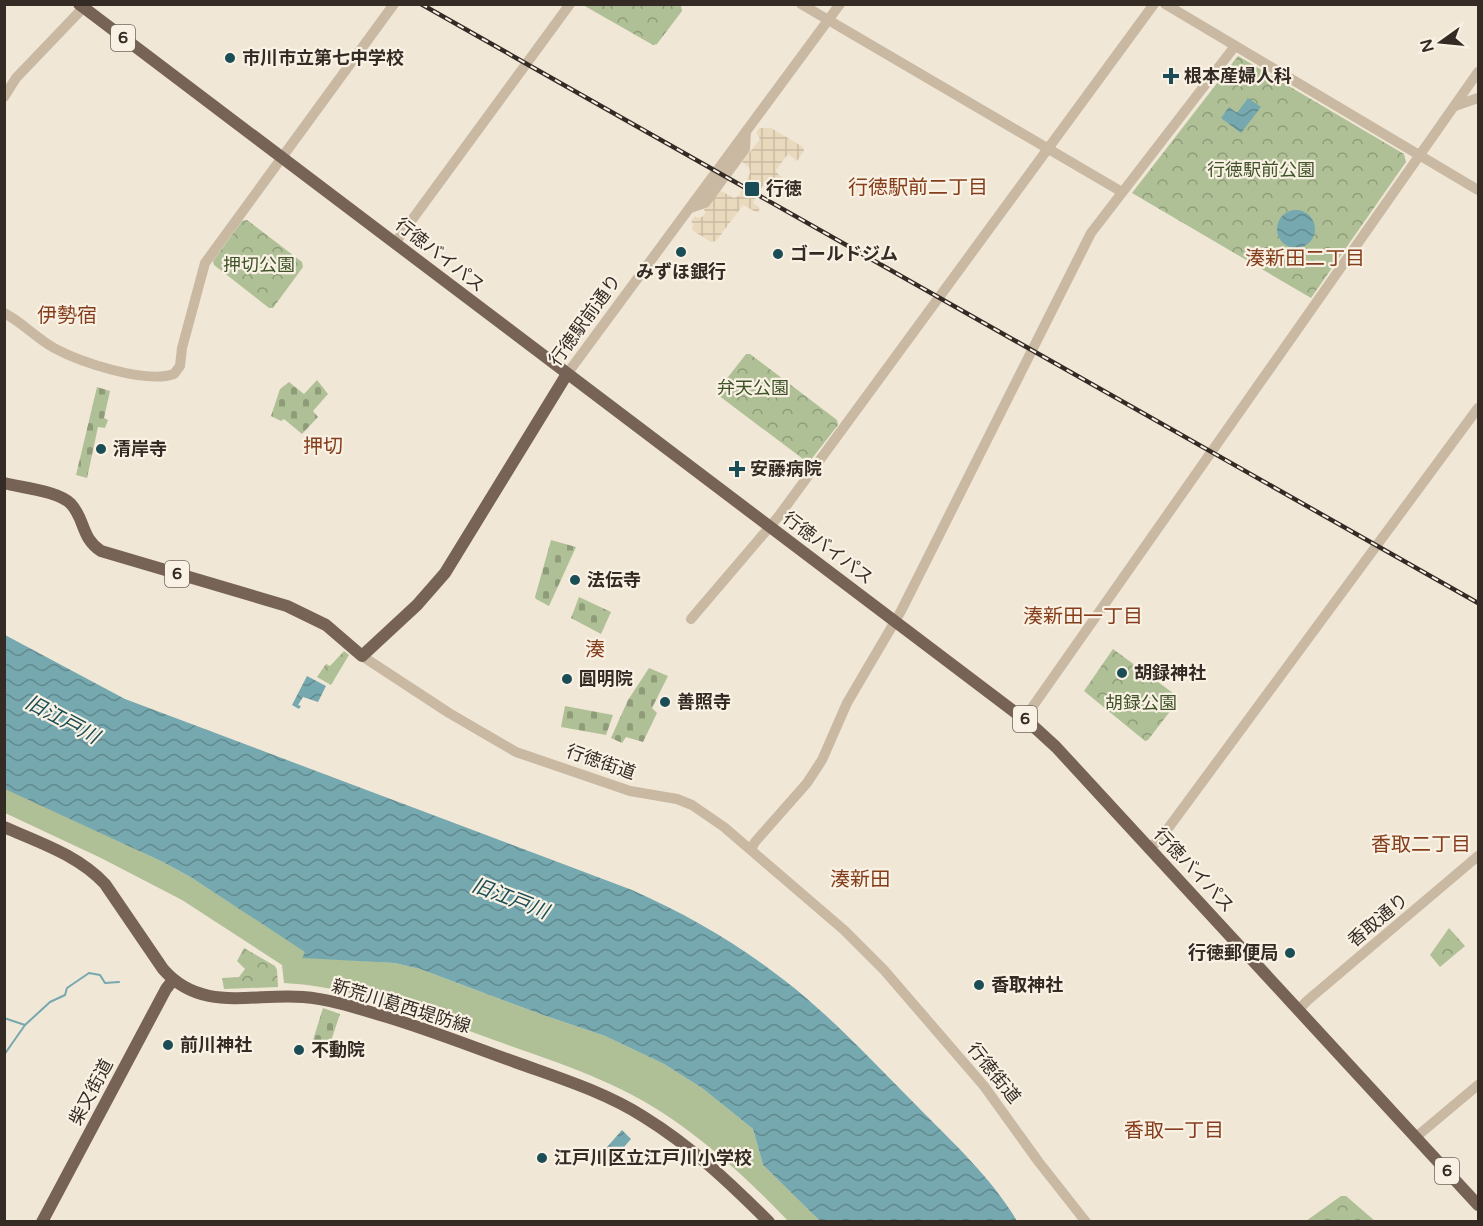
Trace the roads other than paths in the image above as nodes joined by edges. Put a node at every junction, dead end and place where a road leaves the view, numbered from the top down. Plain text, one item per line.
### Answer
1 (394, 4) edge
2 (570, 4) edge
3 (801, 4) edge
4 (840, 4) edge
5 (1154, 4) edge
6 (1165, 4) edge
7 (81, 6) edge
8 (828, 21) junction
9 (1235, 46) junction
10 (1479, 72) edge
11 (4, 96) edge
12 (1479, 98) edge
13 (1455, 106) junction
14 (1048, 149) junction
15 (1419, 154) junction
16 (282, 159) junction
17 (1479, 190) edge
18 (1122, 192) junction
19 (395, 243) junction
20 (4, 314) edge
21 (567, 374) junction
22 (1479, 408) edge
23 (4, 483) edge
24 (769, 527) junction
25 (691, 619) dead end
26 (894, 621) junction
27 (362, 656) junction
28 (1024, 719) junction
29 (4, 827) edge
30 (1148, 847) junction
31 (751, 849) junction
32 (1479, 856) edge
33 (174, 980) junction
34 (1299, 1009) junction
35 (1479, 1085) edge
36 (1416, 1137) junction
37 (1479, 1205) edge
38 (42, 1221) edge
39 (769, 1221) edge
40 (1086, 1221) edge

1 - 16 street
2 - 19 street
3 - 8 street
4 - 8 street
5 - 14 street
6 - 9 street
7 - 11 street
7 - 16 main road, 行徳バイパス / 6
8 - 14 street
8 - 21 street, 行徳駅前通り
9 - 15 street
9 - 18 street
10 - 13 street
12 - 13 street
13 - 15 street
14 - 18 street
14 - 24 street
15 - 17 street
15 - 28 street
16 - 19 main road, 行徳バイパス / 6
16 - 20 street
18 - 26 street
19 - 21 main road, 行徳バイパス / 6
21 - 24 main road, 行徳バイパス / 6
21 - 27 main road, 行徳駅前通り
22 - 30 street
23 - 27 main road, 行徳街道 / 6
24 - 25 street
24 - 26 main road, 行徳バイパス / 6
26 - 28 main road, 行徳バイパス / 6
26 - 31 street
27 - 31 street, 行徳街道
28 - 30 main road, 行徳バイパス / 6
29 - 33 main road, 新荒川葛西堤防線
30 - 34 main road, 行徳バイパス / 6
31 - 40 street, 行徳街道
32 - 34 street, 香取通り
33 - 38 main road, 柴又街道
33 - 39 main road, 新荒川葛西堤防線
34 - 36 main road, 行徳バイパス / 6
35 - 36 street
36 - 37 main road, 行徳バイパス / 6

